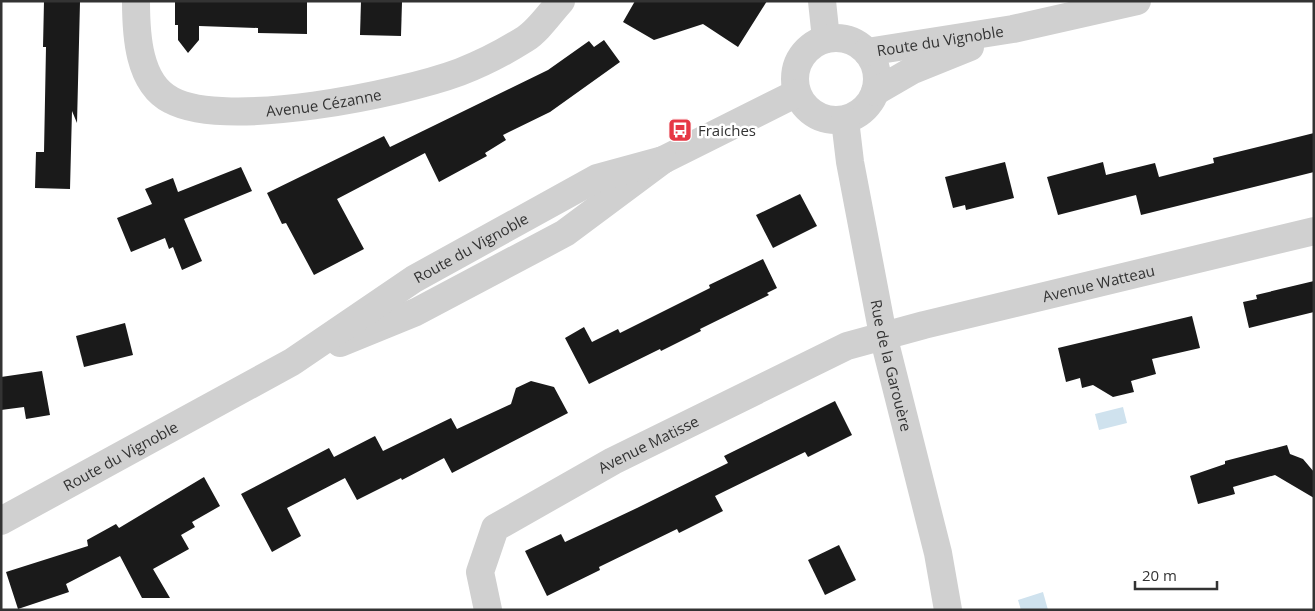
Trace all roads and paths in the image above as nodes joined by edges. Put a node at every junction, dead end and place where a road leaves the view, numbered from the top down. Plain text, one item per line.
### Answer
1 (136, 1) edge
2 (561, 1) edge
3 (822, 1) edge
4 (1137, 1) edge
5 (1013, 29) junction
6 (826, 39) junction
7 (867, 52) junction
8 (876, 92) junction
9 (797, 94) junction
10 (845, 120) junction
11 (1314, 231) edge
12 (883, 335) junction
13 (1, 521) edge
14 (488, 610) edge
15 (948, 610) edge

1 - 2 street, Avenue Cézanne
3 - 6 street
4 - 5 street, Route du Vignoble
5 - 7 street, Route du Vignoble
5 - 8 street, Route du Vignoble
6 - 7 street
6 - 9 street
7 - 8 street
8 - 10 street
9 - 10 street
9 - 13 street, Route du Vignoble
10 - 12 street, Rue de la Garouère
11 - 12 street, Avenue Watteau
12 - 14 street, Avenue Matisse
12 - 15 street, Rue de la Garouère

